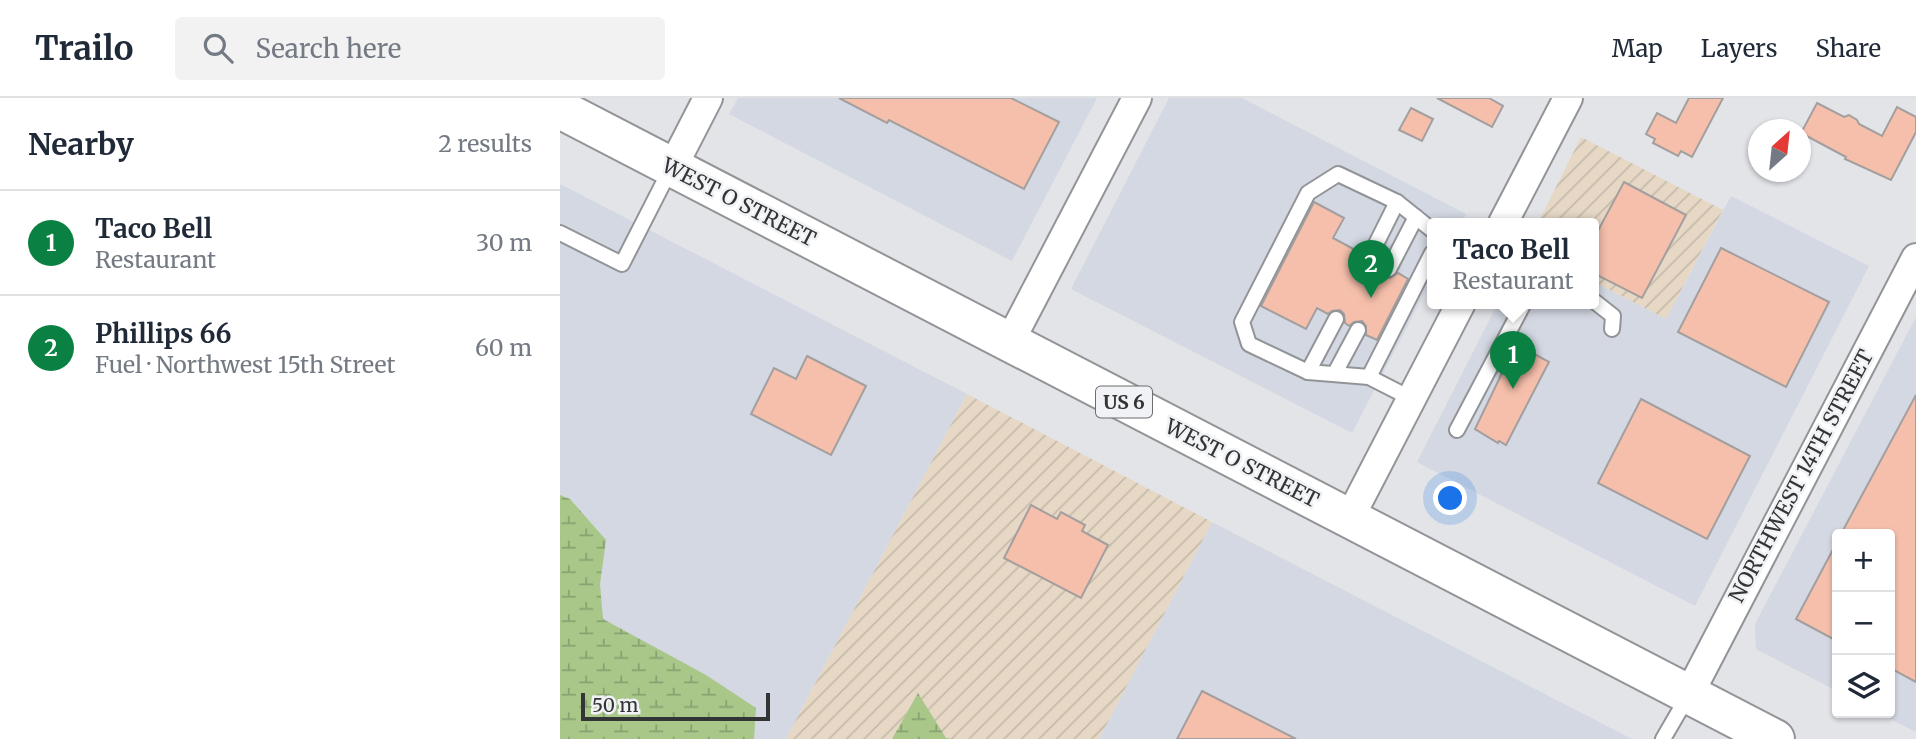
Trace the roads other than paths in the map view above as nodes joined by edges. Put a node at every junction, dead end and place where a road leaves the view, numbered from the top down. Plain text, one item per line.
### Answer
1 (708, 98) edge
2 (1137, 98) edge
3 (1568, 98) edge
4 (560, 109) edge
5 (672, 168) junction
6 (1397, 202) junction
7 (1416, 217) junction
8 (1506, 218) edge
9 (1427, 225) edge
10 (560, 233) edge
11 (1369, 258) dead end
12 (1916, 258) edge
13 (1427, 265) edge
14 (1389, 268) dead end
15 (1599, 305) edge
16 (1458, 309) edge
17 (1521, 309) edge
18 (1336, 319) dead end
19 (1612, 329) dead end
20 (1358, 330) dead end
21 (1009, 342) junction
22 (1308, 372) junction
23 (1335, 373) junction
24 (1369, 377) junction
25 (1412, 399) junction
26 (1457, 430) dead end
27 (1349, 519) junction
28 (1688, 696) junction
29 (1662, 739) edge
30 (1775, 739) edge

1 - 5 street
2 - 21 street
3 - 8 street
4 - 5 main road, WEST O STREET / US 6
5 - 10 lane
5 - 21 main road, WEST O STREET / US 6
6 - 7 lane
6 - 11 lane
6 - 22 lane
7 - 9 lane
7 - 14 lane
12 - 28 street, NORTHWEST 14TH STREET
13 - 24 lane
15 - 19 lane
16 - 25 street
17 - 26 lane
18 - 22 lane
20 - 23 lane
21 - 27 main road, WEST O STREET / US 6
22 - 23 lane
23 - 24 lane
24 - 25 lane
25 - 27 street
27 - 28 main road, WEST O STREET / US 6
28 - 29 lane
28 - 30 main road, WEST O STREET / US 6

